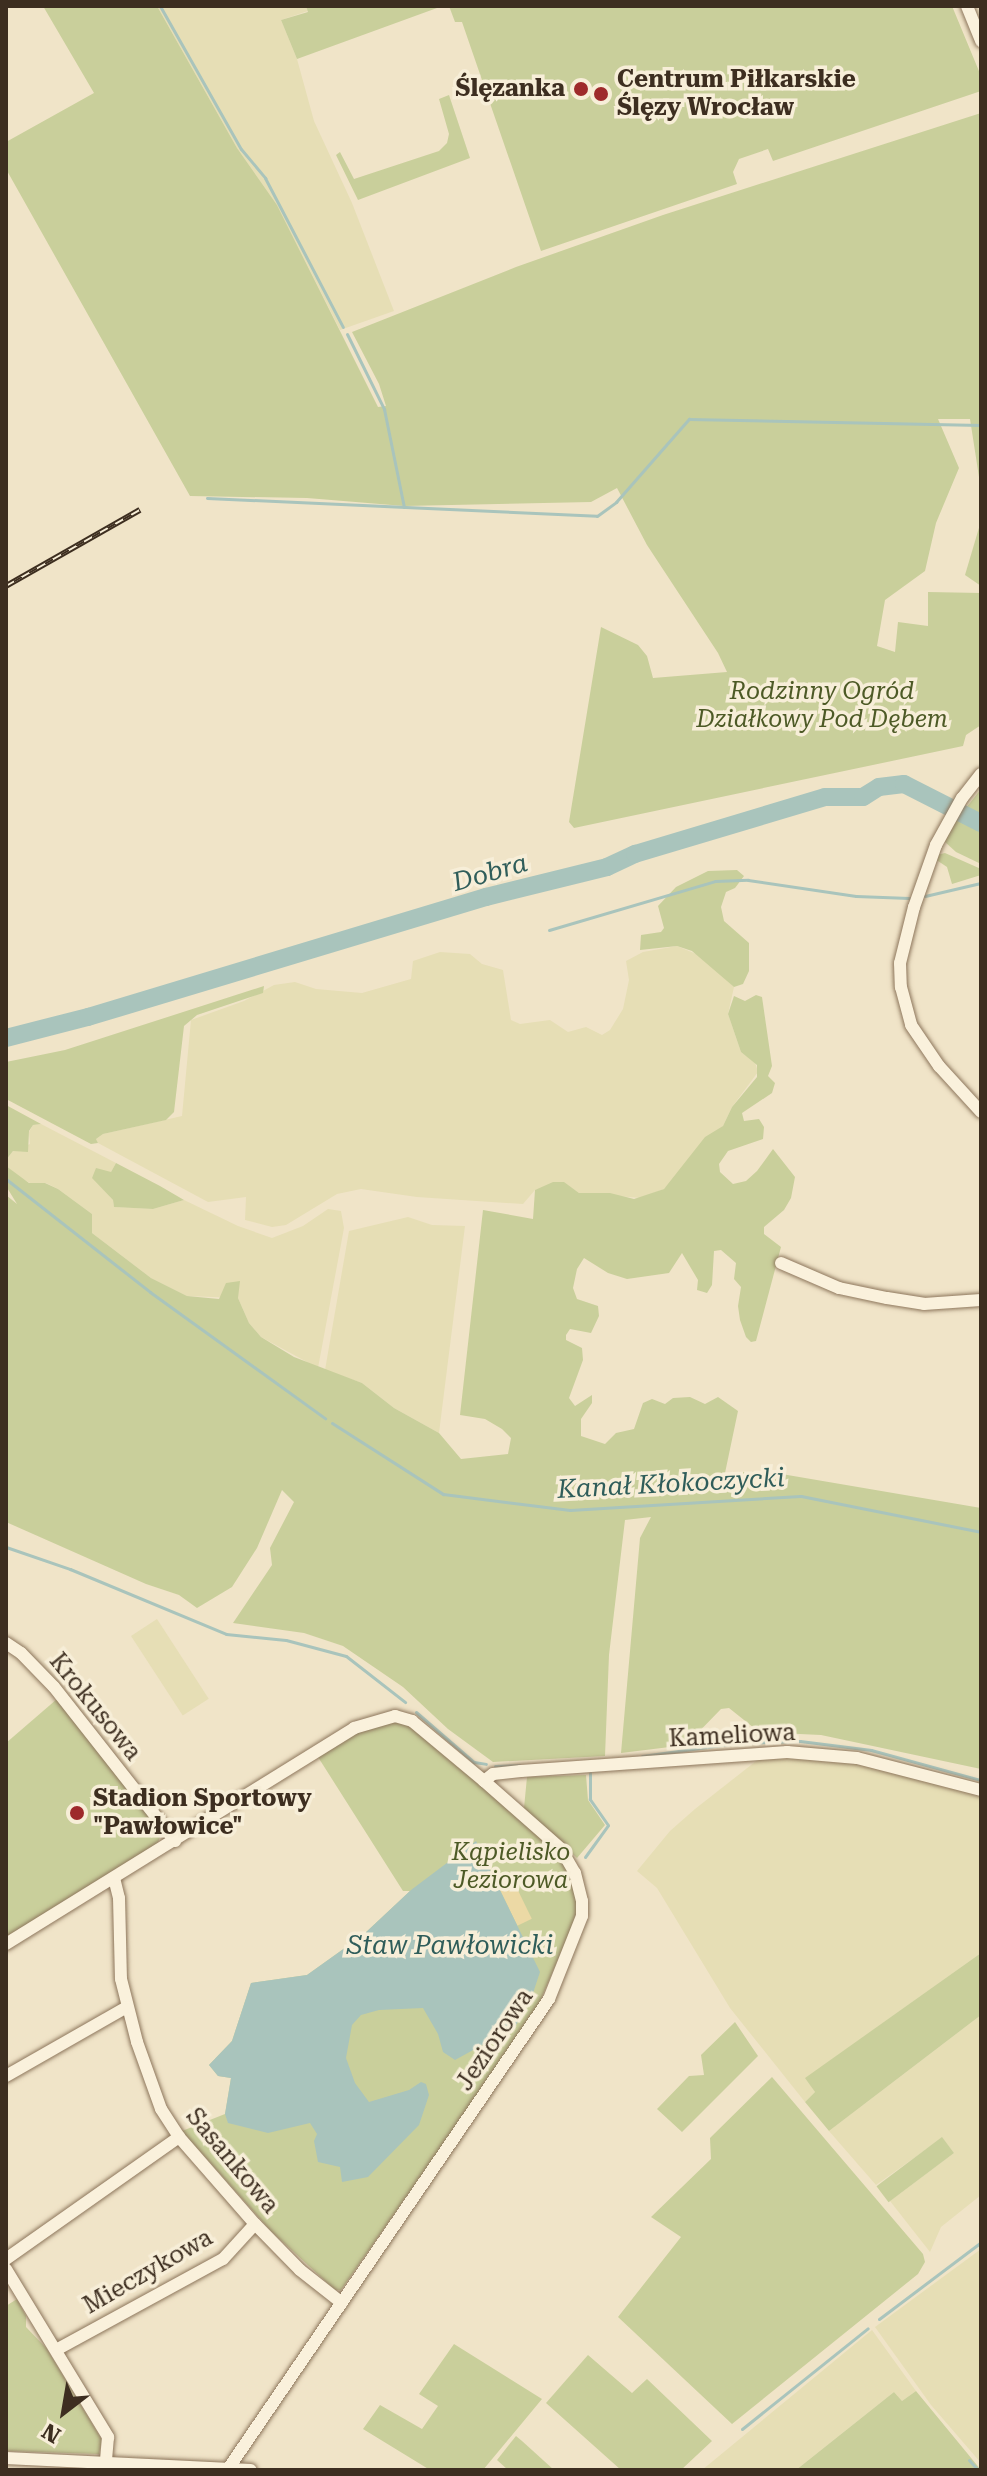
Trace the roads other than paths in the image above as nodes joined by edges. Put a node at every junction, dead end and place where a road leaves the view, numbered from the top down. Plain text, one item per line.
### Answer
1 (967, 6) edge
2 (981, 41) edge
3 (981, 774) edge
4 (981, 1112) edge
5 (781, 1263) dead end
6 (981, 1300) edge
7 (6, 1643) edge
8 (484, 1781) junction
9 (981, 1790) edge
10 (175, 1841) junction
11 (114, 1878) junction
12 (6, 1944) edge
13 (127, 2007) junction
14 (6, 2076) edge
15 (179, 2137) junction
16 (255, 2224) junction
17 (6, 2259) edge
18 (6, 2269) edge
19 (342, 2303) junction
20 (56, 2350) junction
21 (6, 2458) edge
22 (105, 2467) edge
23 (228, 2469) edge
24 (251, 2470) edge

1 - 2 street
3 - 4 street
5 - 6 street
7 - 10 street, Krokusowa
8 - 9 street, Kameliowa
8 - 10 street, Jeziorowa
8 - 19 street, Jeziorowa
10 - 11 street, Jeziorowa
11 - 12 street, Jeziorowa
11 - 13 street, Sasankowa
13 - 14 street
13 - 15 street, Sasankowa
15 - 16 street, Sasankowa
15 - 17 street
16 - 19 street, Sasankowa
16 - 20 street, Mieczykowa
18 - 20 street
19 - 23 street, Jeziorowa
20 - 22 street
21 - 22 street
22 - 23 street
23 - 24 street

